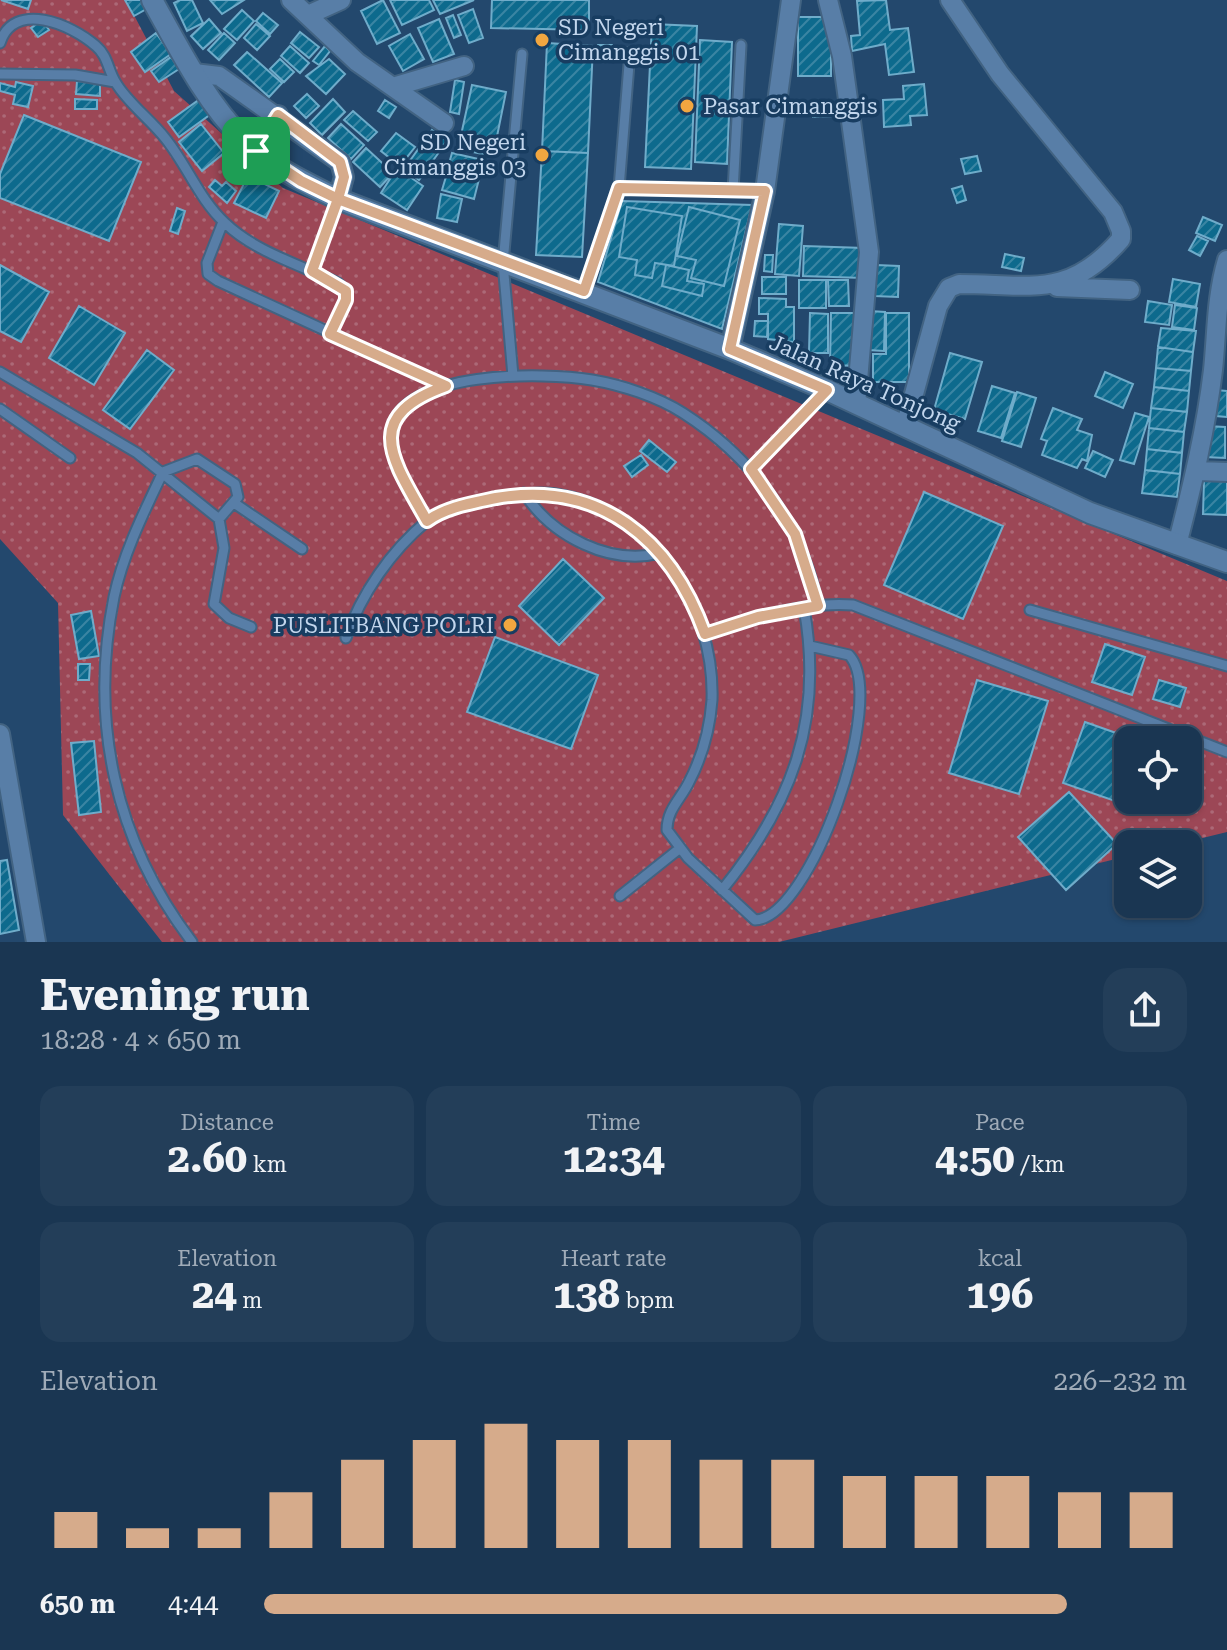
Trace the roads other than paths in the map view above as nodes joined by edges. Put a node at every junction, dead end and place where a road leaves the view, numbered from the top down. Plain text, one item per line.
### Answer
1 (152, 0) edge
2 (291, 0) edge
3 (341, 0) edge
4 (791, 0) edge
5 (828, 0) edge
6 (950, 0) edge
7 (308, 15) junction
8 (0, 43) edge
9 (741, 45) dead end
10 (630, 52) dead end
11 (522, 54) dead end
12 (464, 66) dead end
13 (194, 73) junction
14 (0, 74) edge
15 (115, 82) junction
16 (393, 87) junction
17 (278, 115) junction
18 (444, 123) dead end
19 (256, 151) junction
20 (619, 188) junction
21 (733, 191) junction
22 (765, 191) junction
23 (338, 199) junction
24 (223, 222) junction
25 (1227, 260) edge
26 (503, 263) junction
27 (312, 271) junction
28 (1047, 287) junction
29 (1130, 290) dead end
30 (584, 291) junction
31 (330, 334) junction
32 (730, 349) junction
33 (1220, 368) edge
34 (0, 372) edge
35 (513, 376) junction
36 (446, 386) junction
37 (827, 390) junction
38 (856, 404) junction
39 (0, 409) edge
40 (905, 427) junction
41 (70, 458) dead end
42 (751, 469) junction
43 (1197, 471) junction
44 (163, 472) junction
45 (1227, 472) edge
46 (524, 493) junction
47 (234, 503) junction
48 (219, 519) junction
49 (427, 521) junction
50 (1177, 545) junction
51 (302, 549) dead end
52 (661, 553) junction
53 (1227, 562) edge
54 (818, 606) junction
55 (804, 608) junction
56 (1030, 610) dead end
57 (251, 627) dead end
58 (705, 634) junction
59 (346, 638) dead end
60 (810, 646) junction
61 (1227, 666) edge
62 (0, 734) edge
63 (1227, 752) edge
64 (679, 849) junction
65 (722, 890) junction
66 (620, 896) dead end
67 (36, 942) edge
68 (192, 942) edge

1 - 13 main road, Jalan Raya Tonjong
2 - 7 street
3 - 7 street
4 - 22 street
5 - 38 street
6 - 28 street
7 - 16 street
8 - 15 lane
9 - 21 lane
10 - 20 lane
11 - 26 lane
12 - 16 street
13 - 17 street
13 - 19 main road, Jalan Raya Tonjong
14 - 15 lane
15 - 24 lane
16 - 18 street
17 - 19 street
17 - 23 street
19 - 23 main road, Jalan Raya Tonjong
20 - 21 lane
20 - 30 lane
21 - 22 lane
22 - 32 street
23 - 26 main road, Jalan Raya Tonjong
23 - 27 lane
24 - 27 lane
24 - 31 lane
25 - 33 street
26 - 30 main road, Jalan Raya Tonjong
26 - 35 lane
27 - 31 lane
28 - 29 street
28 - 40 street
30 - 32 main road, Jalan Raya Tonjong
31 - 36 lane
32 - 37 main road, Jalan Raya Tonjong
33 - 43 street
34 - 44 lane
35 - 36 lane
35 - 42 lane
36 - 49 lane
37 - 38 main road, Jalan Raya Tonjong
37 - 42 lane
38 - 40 main road, Jalan Raya Tonjong
39 - 41 lane
40 - 50 main road, Jalan Raya Tonjong
42 - 54 lane
43 - 45 street
43 - 50 street
44 - 47 lane
44 - 48 lane
44 - 68 lane
46 - 49 lane
46 - 52 lane
46 - 52 lane
47 - 48 lane
47 - 51 lane
48 - 57 lane
49 - 59 lane
50 - 53 main road, Jalan Raya Tonjong
52 - 58 lane
54 - 55 lane
54 - 63 lane
55 - 58 lane
55 - 60 lane
56 - 61 lane
58 - 64 lane
60 - 65 lane
60 - 65 lane
62 - 67 street
64 - 65 lane
64 - 66 lane

